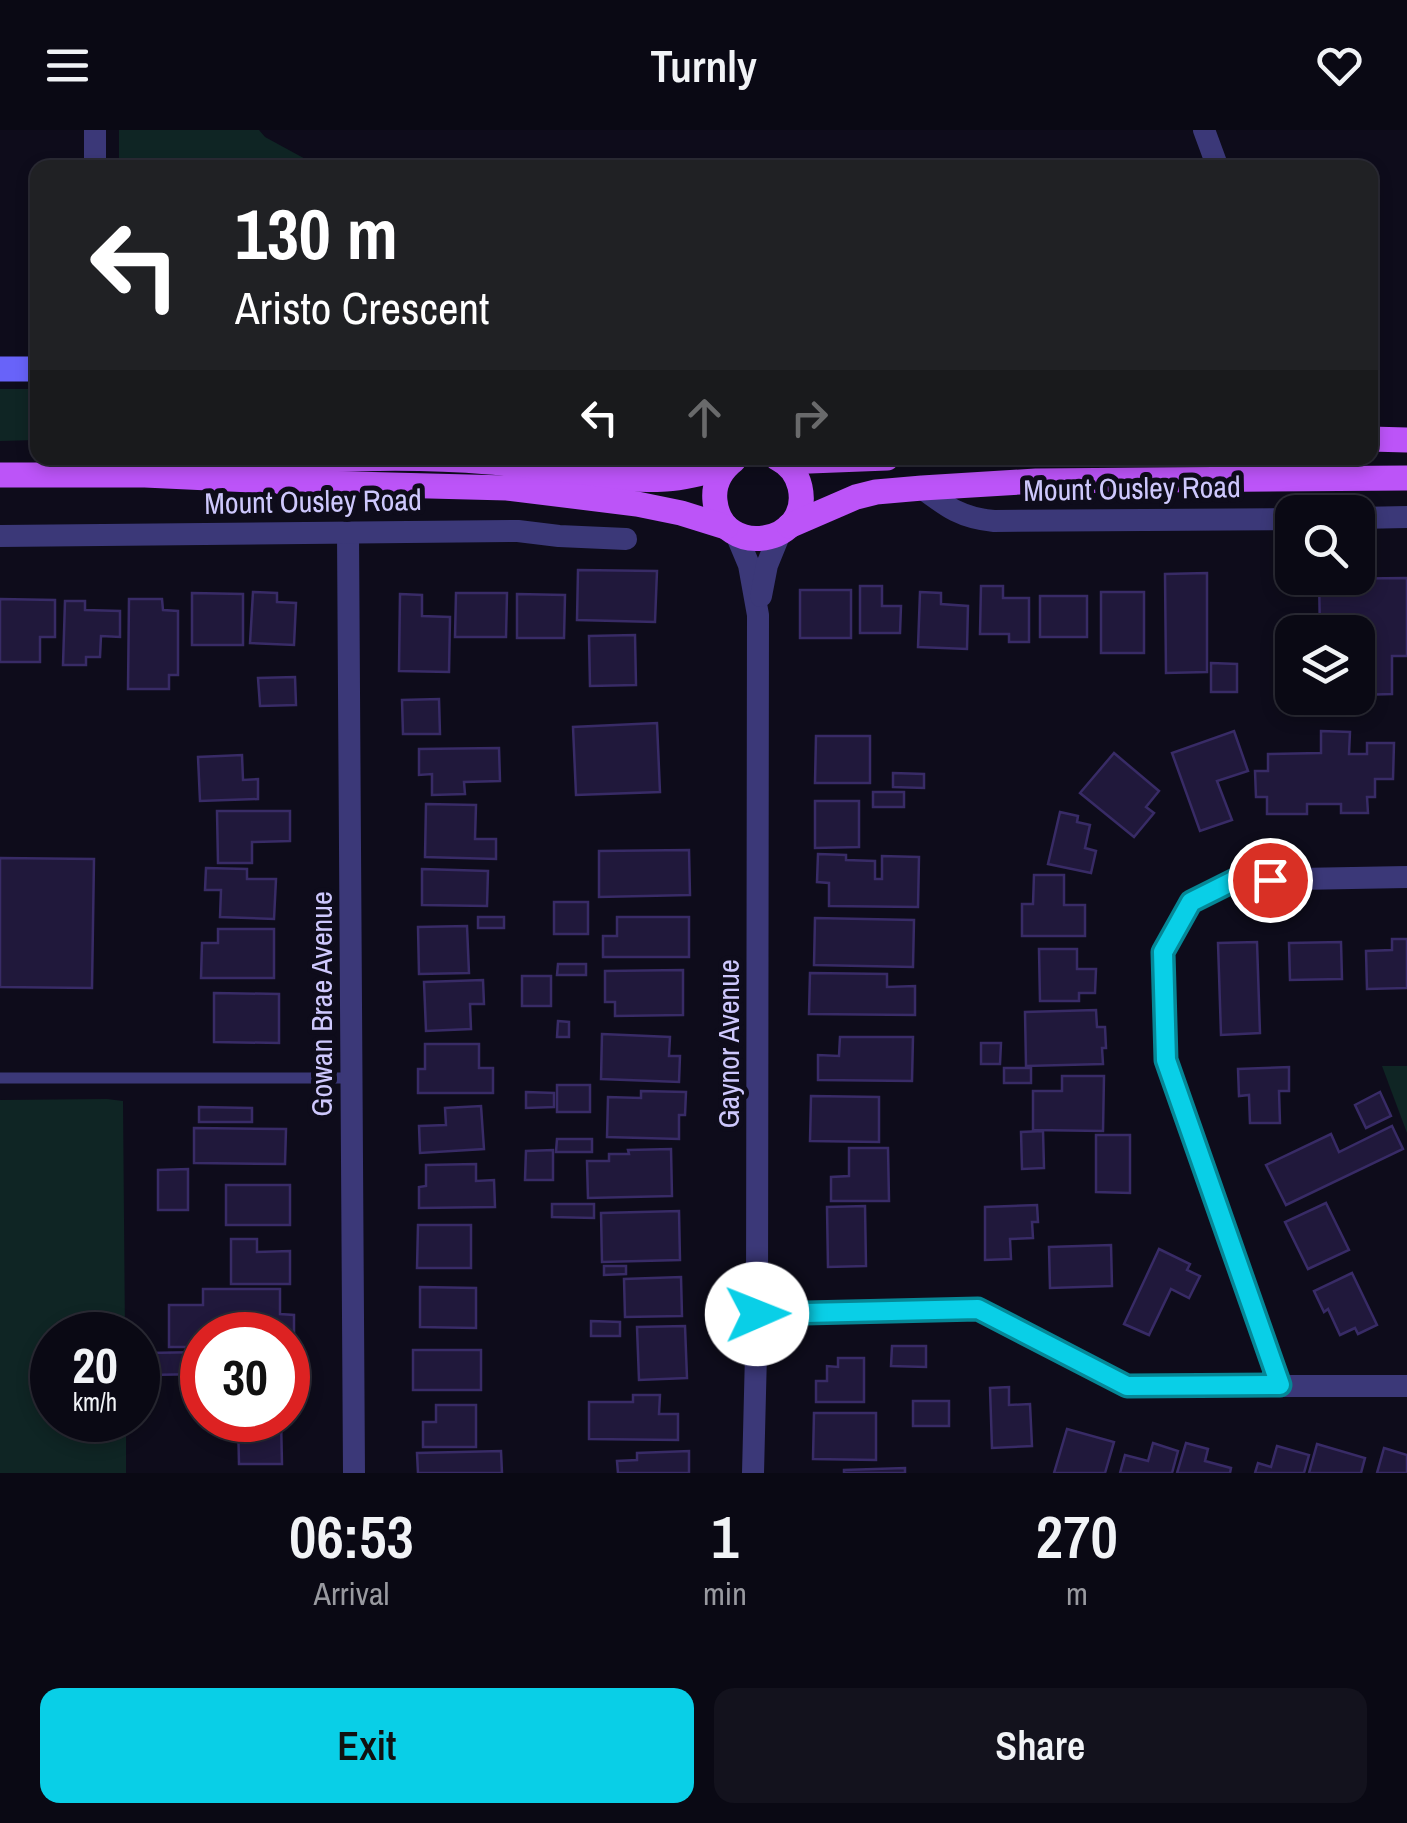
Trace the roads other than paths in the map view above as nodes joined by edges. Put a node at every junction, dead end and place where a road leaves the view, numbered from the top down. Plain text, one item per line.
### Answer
1 (95, 130) edge
2 (1204, 130) edge
3 (95, 160) edge
4 (1215, 160) edge
5 (0, 369) edge
6 (30, 369) edge
7 (1378, 440) edge
8 (1407, 440) edge
9 (246, 465) edge
10 (518, 465) edge
11 (723, 465) edge
12 (729, 465) edge
13 (785, 465) edge
14 (0, 475) edge
15 (145, 475) junction
16 (1407, 478) edge
17 (922, 488) junction
18 (1407, 517) edge
19 (1275, 518) edge
20 (1375, 518) edge
21 (731, 530) junction
22 (785, 530) junction
23 (348, 534) junction
24 (0, 536) edge
25 (626, 539) dead end
26 (758, 614) junction
27 (1407, 877) edge
28 (0, 1078) edge
29 (351, 1078) junction
30 (757, 1314) junction
31 (1280, 1385) junction
32 (1407, 1386) edge
33 (354, 1473) edge
34 (753, 1473) edge

1 - 3 street
2 - 4 street
5 - 6 street
7 - 8 main road
9 - 15 main road, Mount Ousley Road
10 - 11 main road, Mount Ousley Road
12 - 21 main road
13 - 22 main road
14 - 15 main road, Mount Ousley Road
15 - 21 main road, Mount Ousley Road
16 - 17 main road, Mount Ousley Road
17 - 19 street, Mount Ousley Road
17 - 22 main road, Mount Ousley Road
18 - 20 street
21 - 22 main road, Mount Ousley Road
21 - 26 street, Gaynor Avenue
22 - 26 street, Gaynor Avenue
23 - 24 street, Mount Ousley Road
23 - 25 street, Mount Ousley Road
23 - 29 street, Gowan Brae Avenue
26 - 30 street, Gaynor Avenue
27 - 31 street
28 - 29 lane
29 - 33 street, Gowan Brae Avenue
30 - 31 street
30 - 34 street, Gaynor Avenue
31 - 32 street

